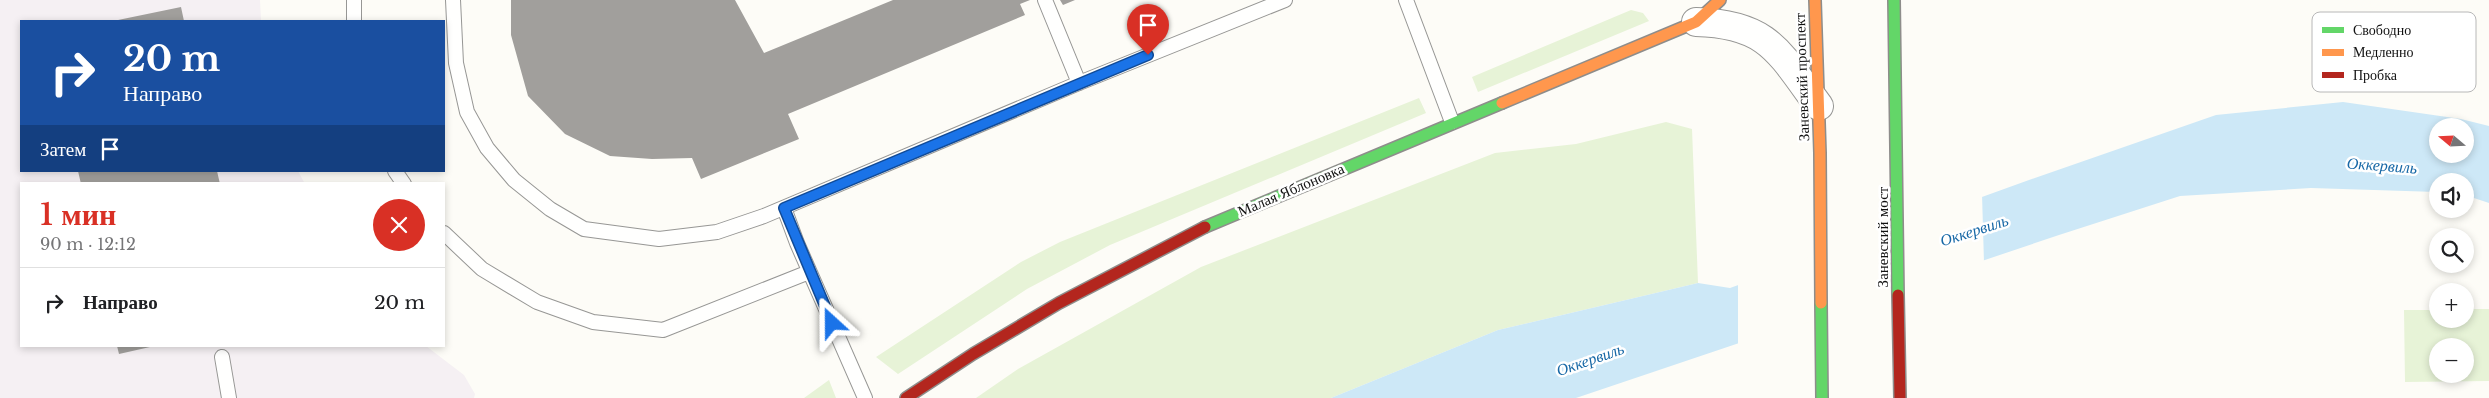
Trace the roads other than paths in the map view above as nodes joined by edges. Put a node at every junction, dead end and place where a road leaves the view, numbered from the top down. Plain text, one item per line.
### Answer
1 (354, 0) edge
2 (452, 0) edge
3 (1045, 0) edge
4 (1285, 0) edge
5 (1406, 0) edge
6 (1720, 0) edge
7 (1815, 0) edge
8 (1894, 0) edge
9 (354, 20) edge
10 (1696, 22) junction
11 (1079, 83) junction
12 (1819, 106) junction
13 (1452, 122) junction
14 (784, 208) junction
15 (445, 234) edge
16 (809, 272) junction
17 (222, 357) dead end
18 (229, 398) edge
19 (865, 398) edge
20 (906, 398) edge
21 (1822, 398) edge
22 (1900, 398) edge

1 - 9 lane
2 - 14 lane
3 - 11 lane
4 - 11 lane
5 - 13 lane
6 - 10 street, Малая Яблоновка
7 - 12 street, Заневский проспект
8 - 22 street, Заневский мост
10 - 12 street, Малая Яблоновка
10 - 13 street, Малая Яблоновка
11 - 14 lane
12 - 21 street, Заневский проспект
13 - 20 street, Малая Яблоновка
14 - 16 lane
15 - 16 lane
16 - 19 lane
17 - 18 lane

